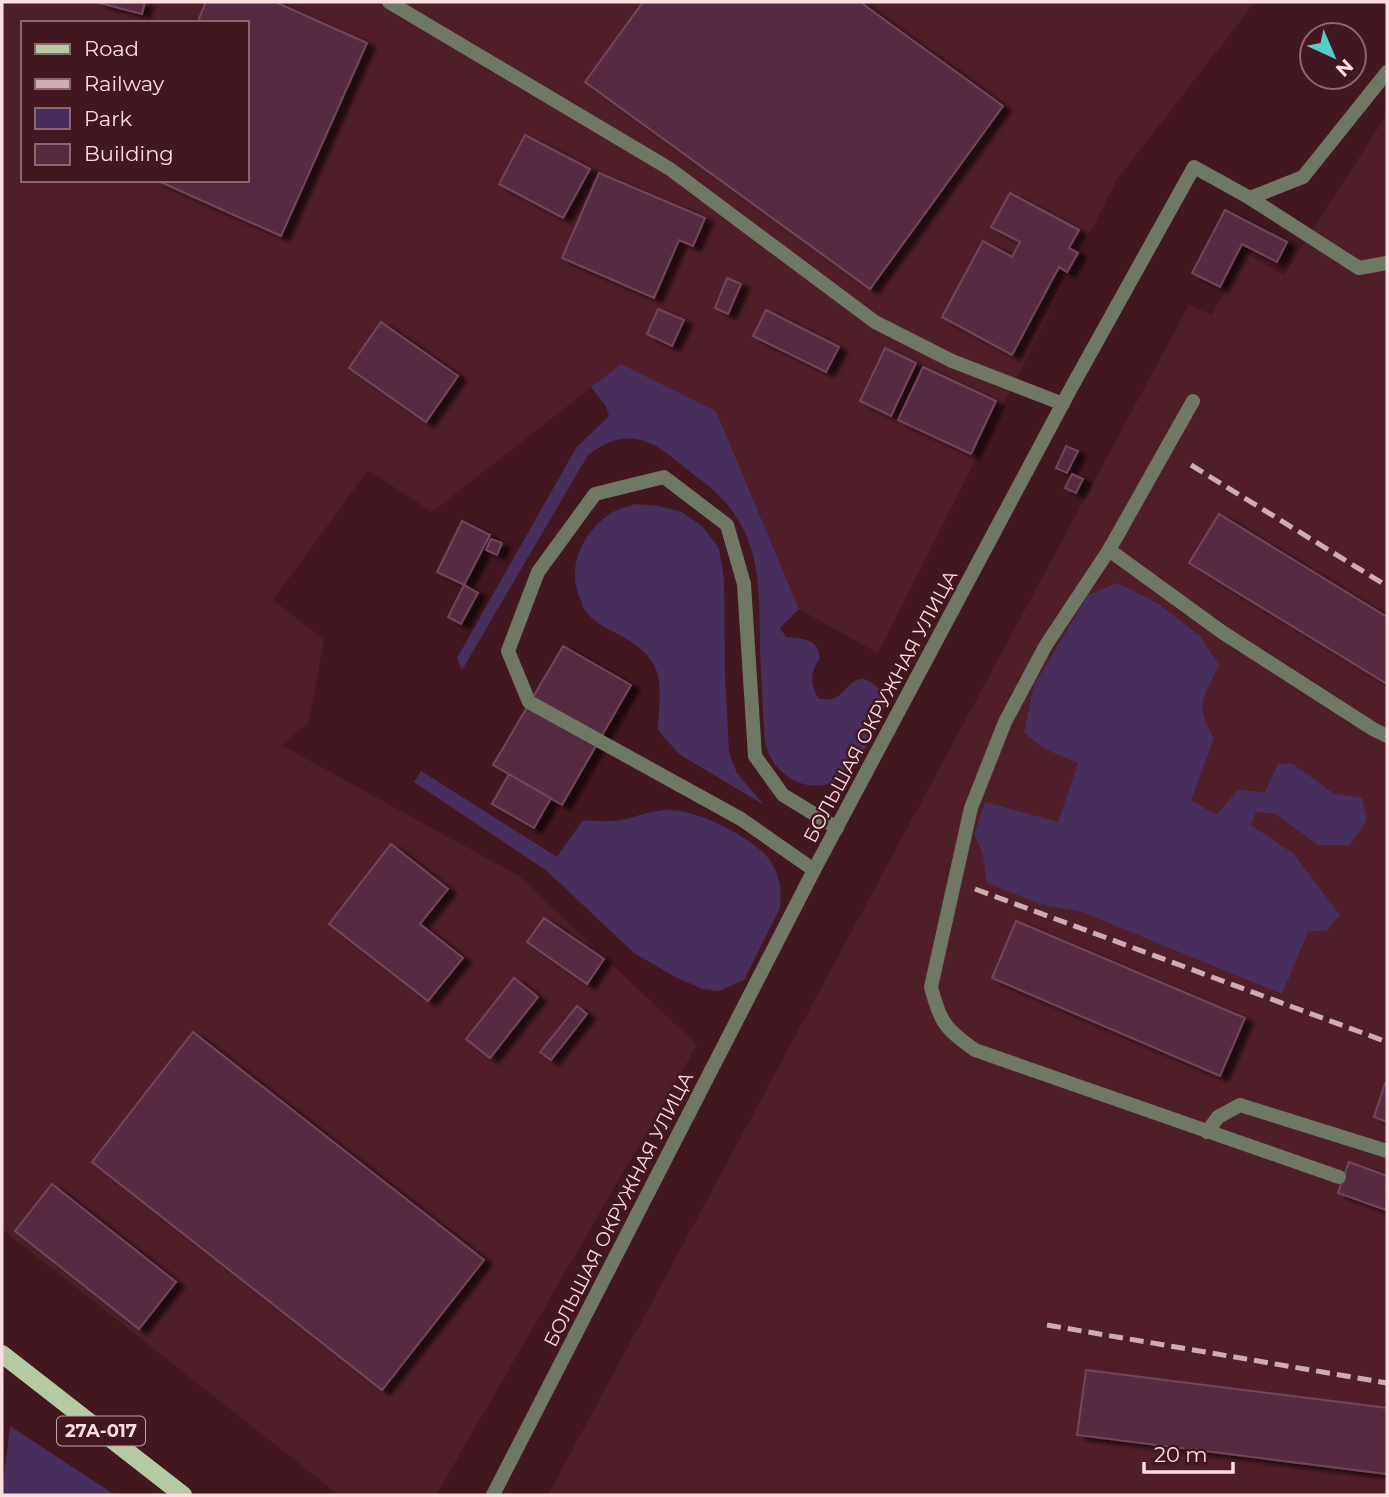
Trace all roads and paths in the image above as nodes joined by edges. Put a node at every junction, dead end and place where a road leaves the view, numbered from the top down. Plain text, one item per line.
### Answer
1 (388, 2) edge
2 (1387, 72) edge
3 (1250, 198) junction
4 (1387, 263) edge
5 (1194, 401) dead end
6 (1063, 404) junction
7 (1109, 550) junction
8 (1387, 736) edge
9 (837, 828) junction
10 (814, 870) junction
11 (1207, 1132) junction
12 (1387, 1151) edge
13 (1339, 1177) dead end
14 (2, 1354) edge
15 (183, 1495) edge
16 (492, 1495) edge

1 - 6 street
2 - 3 street
3 - 4 street
3 - 6 street, БОЛЬШАЯ ОКРУЖНАЯ УЛИЦА
5 - 7 street
6 - 9 street, БОЛЬШАЯ ОКРУЖНАЯ УЛИЦА
7 - 8 street
7 - 11 street
9 - 10 street, БОЛЬШАЯ ОКРУЖНАЯ УЛИЦА
9 - 10 street
10 - 16 street, БОЛЬШАЯ ОКРУЖНАЯ УЛИЦА
11 - 12 street
11 - 13 street
14 - 15 main road, 27А-017

